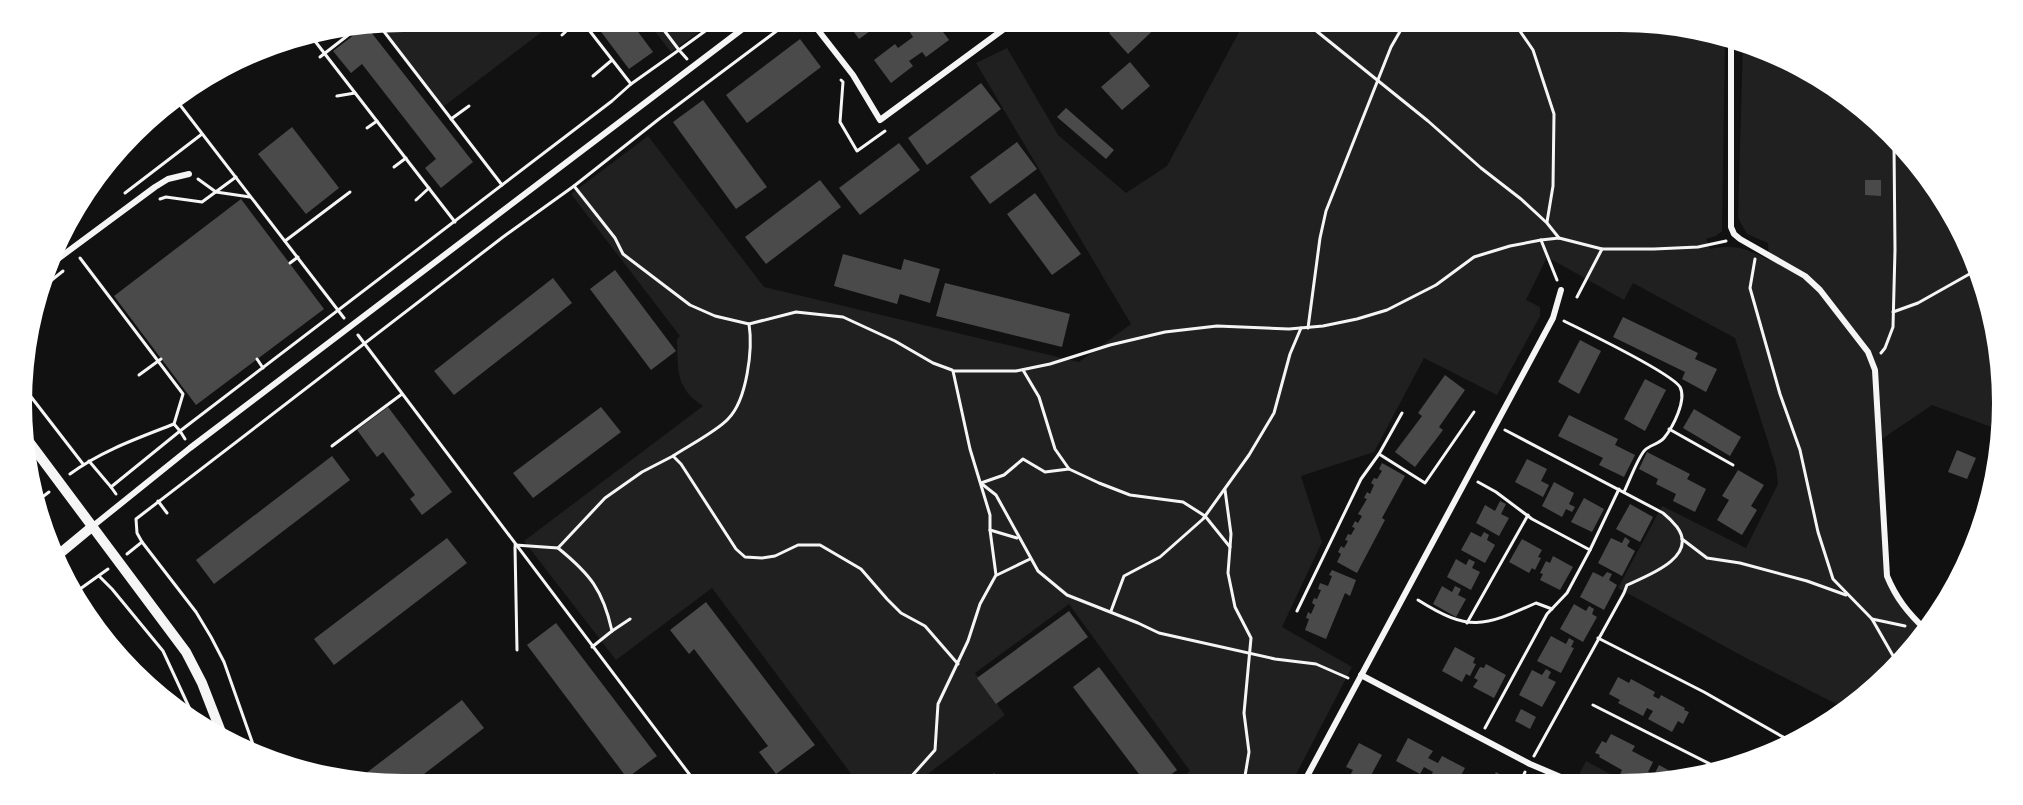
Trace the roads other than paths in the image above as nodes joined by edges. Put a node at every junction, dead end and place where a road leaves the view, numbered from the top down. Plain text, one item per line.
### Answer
1 (738, 32) edge
2 (820, 32) edge
3 (1000, 32) edge
4 (1731, 48) edge
5 (189, 174) road end
6 (62, 255) edge
7 (1561, 290) road end
8 (35, 449) edge
9 (93, 526) junction
10 (63, 551) edge
11 (1919, 623) edge
12 (1361, 675) junction
13 (218, 725) edge
14 (1308, 774) edge
15 (1554, 774) edge

1 - 9 street
2 - 3 street
4 - 11 street
5 - 6 street
7 - 12 street
8 - 9 street
9 - 10 street
9 - 13 street
12 - 14 street
12 - 15 street

